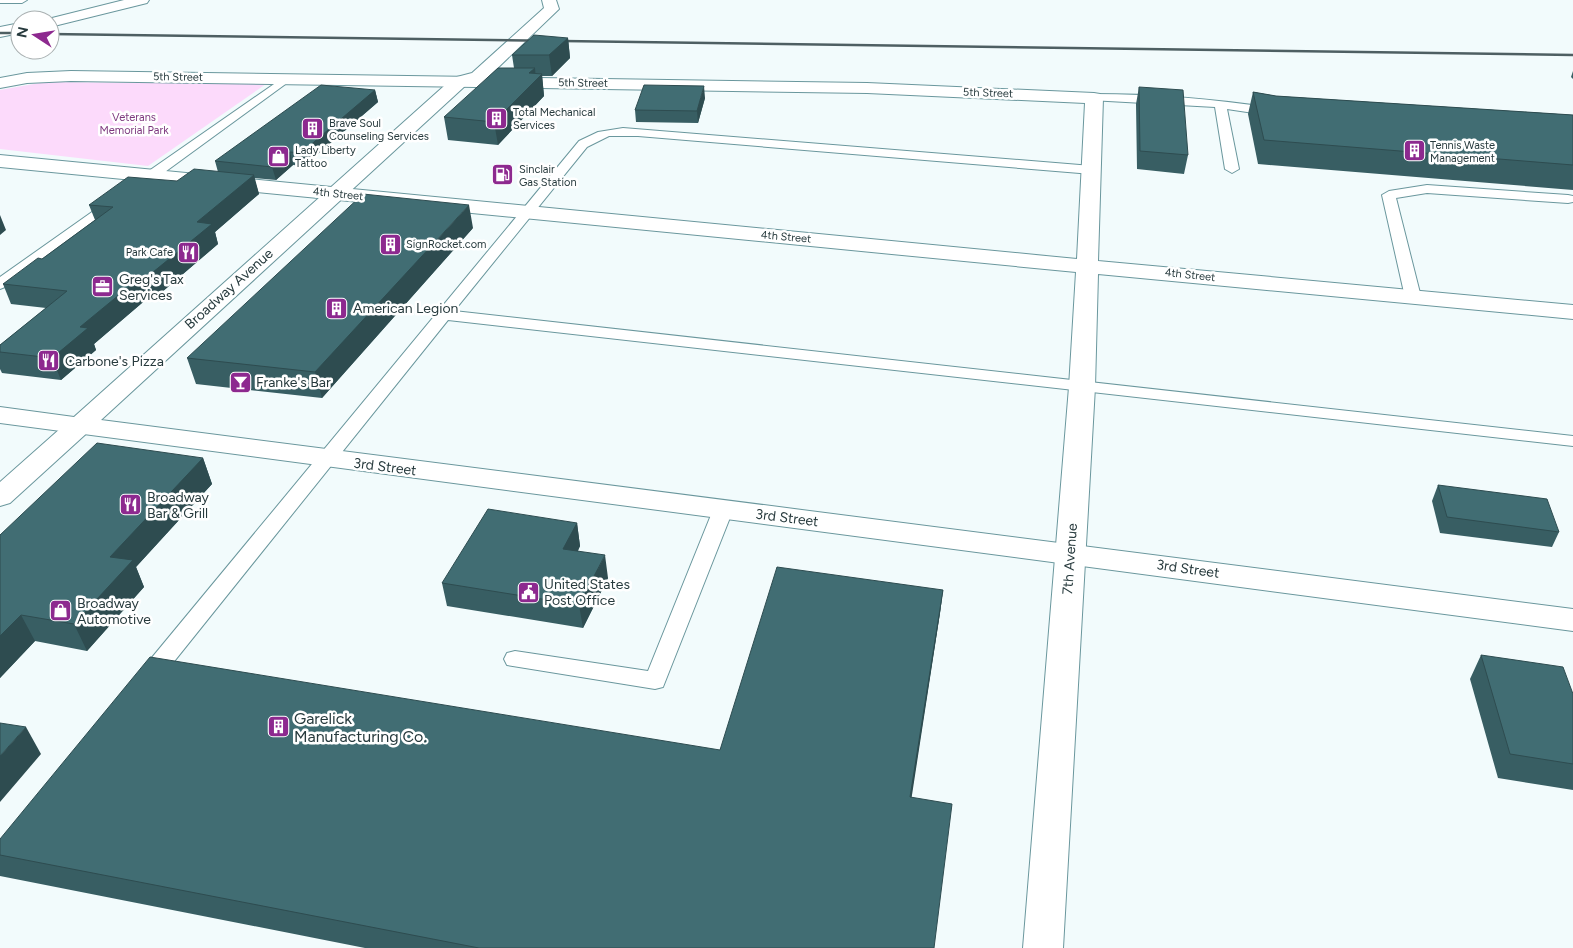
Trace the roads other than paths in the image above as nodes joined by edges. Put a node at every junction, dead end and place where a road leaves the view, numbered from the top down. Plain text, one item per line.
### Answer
1 (0, 0) edge
2 (22, 0) edge
3 (142, 0) edge
4 (549, 1) edge
5 (530, 7) dead end
6 (60, 20) edge
7 (463, 73) junction
8 (287, 78) junction
9 (0, 83) edge
10 (1094, 98) junction
11 (1220, 104) junction
12 (1281, 112) edge
13 (0, 161) edge
14 (1232, 169) dead end
15 (1092, 170) junction
16 (151, 175) junction
17 (334, 194) junction
18 (1568, 199) dead end
19 (526, 213) junction
20 (1088, 265) junction
21 (0, 284) edge
22 (1413, 297) junction
23 (1573, 312) edge
24 (445, 314) junction
25 (1082, 387) junction
26 (0, 415) edge
27 (78, 426) junction
28 (1573, 441) edge
29 (328, 460) junction
30 (0, 497) edge
31 (724, 510) junction
32 (1070, 553) junction
33 (1573, 620) edge
34 (515, 659) dead end
35 (138, 690) edge
36 (1044, 948) edge

1 - 2 lane
3 - 6 street
4 - 5 street, Broadway Avenue
4 - 7 street, Broadway Avenue
7 - 8 street, 5th Street
7 - 10 street, 5th Street
7 - 17 street, Broadway Avenue
8 - 9 street, 5th Street
8 - 16 lane
10 - 11 lane
10 - 15 street
11 - 12 lane
11 - 14 lane
13 - 16 street, 4th Street
15 - 19 lane
15 - 20 street, 7th Avenue
16 - 17 street, 4th Street
16 - 21 lane
17 - 19 street, 4th Street
17 - 27 street, Broadway Avenue
18 - 22 lane
19 - 20 street, 4th Street
19 - 24 lane
20 - 22 street, 4th Street
20 - 25 street, 7th Avenue
22 - 23 street, 4th Street
24 - 25 lane
24 - 29 lane
25 - 28 lane
25 - 32 street, 7th Avenue
26 - 27 street, 3rd Street
27 - 29 street, 3rd Street
27 - 30 street, Broadway Avenue
29 - 31 street, 3rd Street
29 - 35 lane
31 - 32 street, 3rd Street
31 - 34 lane
32 - 33 street, 3rd Street
32 - 36 street, 7th Avenue

